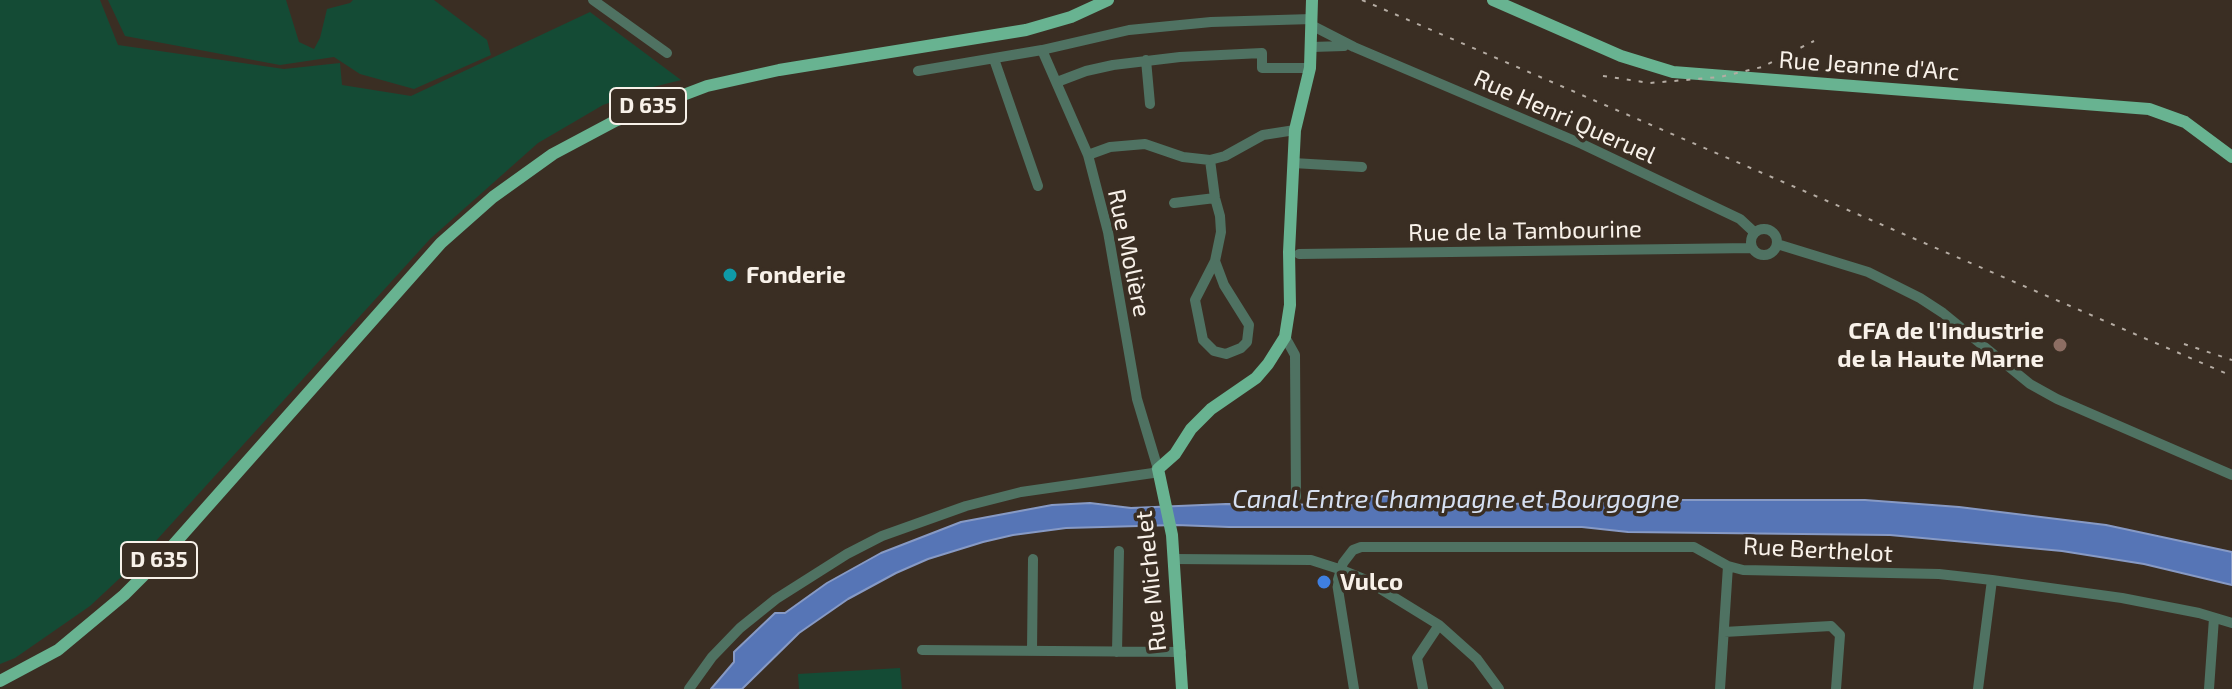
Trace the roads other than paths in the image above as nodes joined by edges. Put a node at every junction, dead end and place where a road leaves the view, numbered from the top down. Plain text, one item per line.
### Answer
1 (593, 0) edge
2 (1108, 0) edge
3 (1312, 0) edge
4 (1497, 2) edge
5 (1312, 22) junction
6 (1312, 47) junction
7 (1354, 47) junction
8 (1042, 50) junction
9 (667, 53) dead end
10 (994, 59) junction
11 (1146, 60) junction
12 (1310, 68) junction
13 (918, 71) dead end
14 (1057, 82) junction
15 (1150, 104) dead end
16 (1295, 130) junction
17 (1088, 155) junction
18 (2232, 157) edge
19 (1210, 160) junction
20 (1293, 163) junction
21 (1362, 167) dead end
22 (1038, 186) dead end
23 (1215, 198) junction
24 (1174, 203) dead end
25 (1754, 232) junction
26 (1777, 244) junction
27 (1752, 248) junction
28 (1299, 254) dead end
29 (1215, 261) junction
30 (1285, 337) junction
31 (1158, 469) junction
32 (2232, 475) edge
33 (1296, 497) dead end
34 (1119, 551) dead end
35 (1033, 559) dead end
36 (1173, 559) junction
37 (1728, 566) junction
38 (1339, 569) junction
39 (1992, 580) junction
40 (2214, 618) junction
41 (2232, 623) edge
42 (1439, 625) junction
43 (1724, 632) junction
44 (922, 650) dead end
45 (1032, 651) junction
46 (1117, 652) junction
47 (1181, 652) junction
48 (0, 681) edge
49 (1496, 685) edge
50 (689, 689) edge
51 (1182, 689) edge
52 (1354, 689) edge
53 (1423, 689) edge
54 (1484, 689) edge
55 (1720, 689) edge
56 (1836, 689) edge
57 (1978, 689) edge
58 (2209, 689) edge

1 - 9 street
2 - 48 main road, D 635
3 - 5 main road
4 - 18 main road, Rue Jeanne d'Arc
5 - 6 main road
5 - 7 street, Rue Henri Queruel
5 - 8 street, Rue Henri Queruel
6 - 7 street, Rue Henri Queruel
6 - 12 main road
7 - 25 street, Rue Henri Queruel
8 - 10 street, Rue Henri Queruel
8 - 14 street, Rue Molière
10 - 13 street, Rue Henri Queruel
10 - 22 street
11 - 12 street
11 - 14 street
11 - 15 street
12 - 16 main road
14 - 17 street, Rue Molière
16 - 19 street
16 - 20 main road
17 - 19 street
17 - 31 street, Rue Molière
19 - 23 street
20 - 21 street
20 - 30 main road
23 - 24 street
23 - 29 street
25 - 26 street
25 - 27 street
26 - 27 street
26 - 32 street
27 - 28 street, Rue de la Tambourine
29 - 29 street
30 - 31 main road
30 - 33 street
31 - 36 main road, Rue Michelet
31 - 50 street
34 - 46 street
35 - 45 street
36 - 38 street
36 - 47 main road, Rue Michelet
37 - 38 street, Rue Berthelot
37 - 39 street, Rue Berthelot
37 - 43 street
38 - 42 street
38 - 52 street
39 - 40 street, Rue Berthelot
39 - 57 street
40 - 41 street, Rue Berthelot
40 - 58 street
42 - 49 street
42 - 53 street
43 - 55 street
43 - 56 street
44 - 45 street
45 - 46 street
46 - 47 street
47 - 51 main road, Rue Michelet
49 - 54 street

